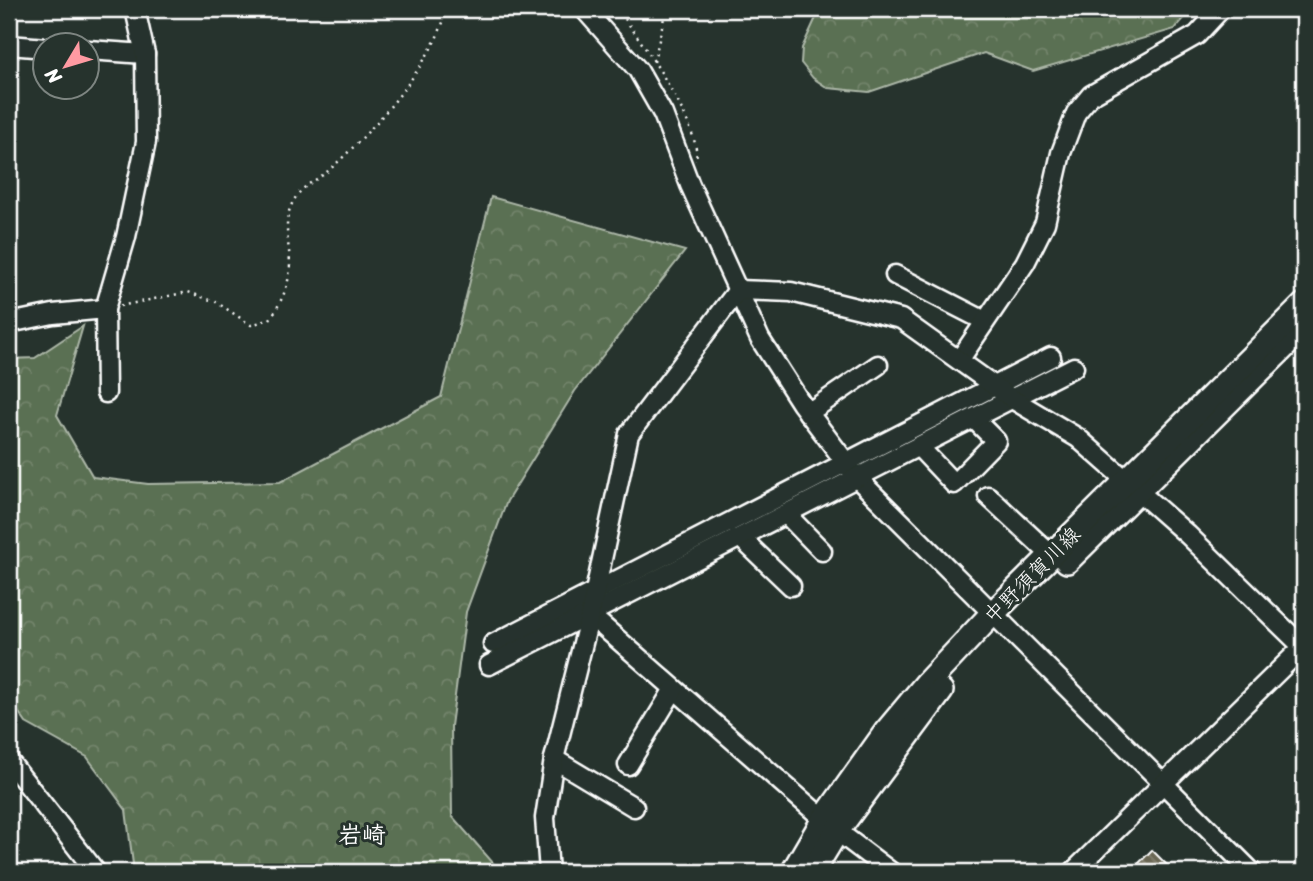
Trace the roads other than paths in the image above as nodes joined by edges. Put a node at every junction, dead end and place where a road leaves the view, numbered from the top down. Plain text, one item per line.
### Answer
1 (135, 9) edge
2 (584, 9) edge
3 (1221, 9) edge
4 (9, 45) edge
5 (32, 47) edge
6 (102, 51) edge
7 (145, 54) junction
8 (895, 275) dead end
9 (738, 290) junction
10 (1304, 305) edge
11 (105, 309) junction
12 (985, 321) junction
13 (9, 323) edge
14 (1304, 327) edge
15 (1051, 357) dead end
16 (960, 359) junction
17 (878, 365) dead end
18 (1074, 367) dead end
19 (996, 386) junction
20 (106, 393) dead end
21 (1014, 400) junction
22 (808, 413) junction
23 (975, 420) junction
24 (920, 448) junction
25 (846, 463) junction
26 (859, 480) junction
27 (1133, 485) junction
28 (988, 496) dead end
29 (787, 515) junction
30 (741, 538) junction
31 (822, 551) dead end
32 (1051, 555) junction
33 (791, 586) dead end
34 (595, 591) junction
35 (590, 615) junction
36 (996, 620) junction
37 (493, 644) dead end
38 (1304, 647) edge
39 (489, 665) dead end
40 (674, 689) junction
41 (554, 759) junction
42 (9, 761) edge
43 (628, 765) dead end
44 (1164, 786) junction
45 (634, 807) dead end
46 (830, 825) junction
47 (96, 872) edge
48 (549, 872) edge
49 (793, 872) edge
50 (812, 872) edge
51 (891, 872) edge
52 (1073, 872) edge
53 (1252, 872) edge

1 - 7 street
2 - 9 street
3 - 12 street
4 - 5 street
6 - 7 street
7 - 11 street
8 - 12 street
9 - 16 street
9 - 22 street
9 - 34 street
10 - 27 main road, 中野須賀川線
11 - 13 street
11 - 20 street
12 - 16 street
14 - 27 main road, 中野須賀川線
15 - 19 street
16 - 19 street
17 - 22 street
18 - 21 street
19 - 21 street
19 - 25 street
21 - 23 street
21 - 27 street
22 - 25 street
23 - 24 street
23 - 24 street
24 - 26 street
25 - 26 street
25 - 34 street
26 - 29 street
26 - 36 street
27 - 32 main road, 中野須賀川線
27 - 36 main road, 中野須賀川線
27 - 38 street
28 - 32 street
29 - 30 street
29 - 31 street
30 - 33 street
30 - 35 street
32 - 36 main road, 中野須賀川線
34 - 35 street
34 - 37 street
35 - 39 street
35 - 40 street
35 - 41 street
36 - 44 street
36 - 46 main road, 中野須賀川線
38 - 44 street
40 - 43 street
40 - 46 street
41 - 45 street
41 - 48 street
42 - 47 street
44 - 52 street
44 - 53 street
46 - 49 main road, 中野須賀川線
46 - 50 main road, 中野須賀川線
46 - 51 street

